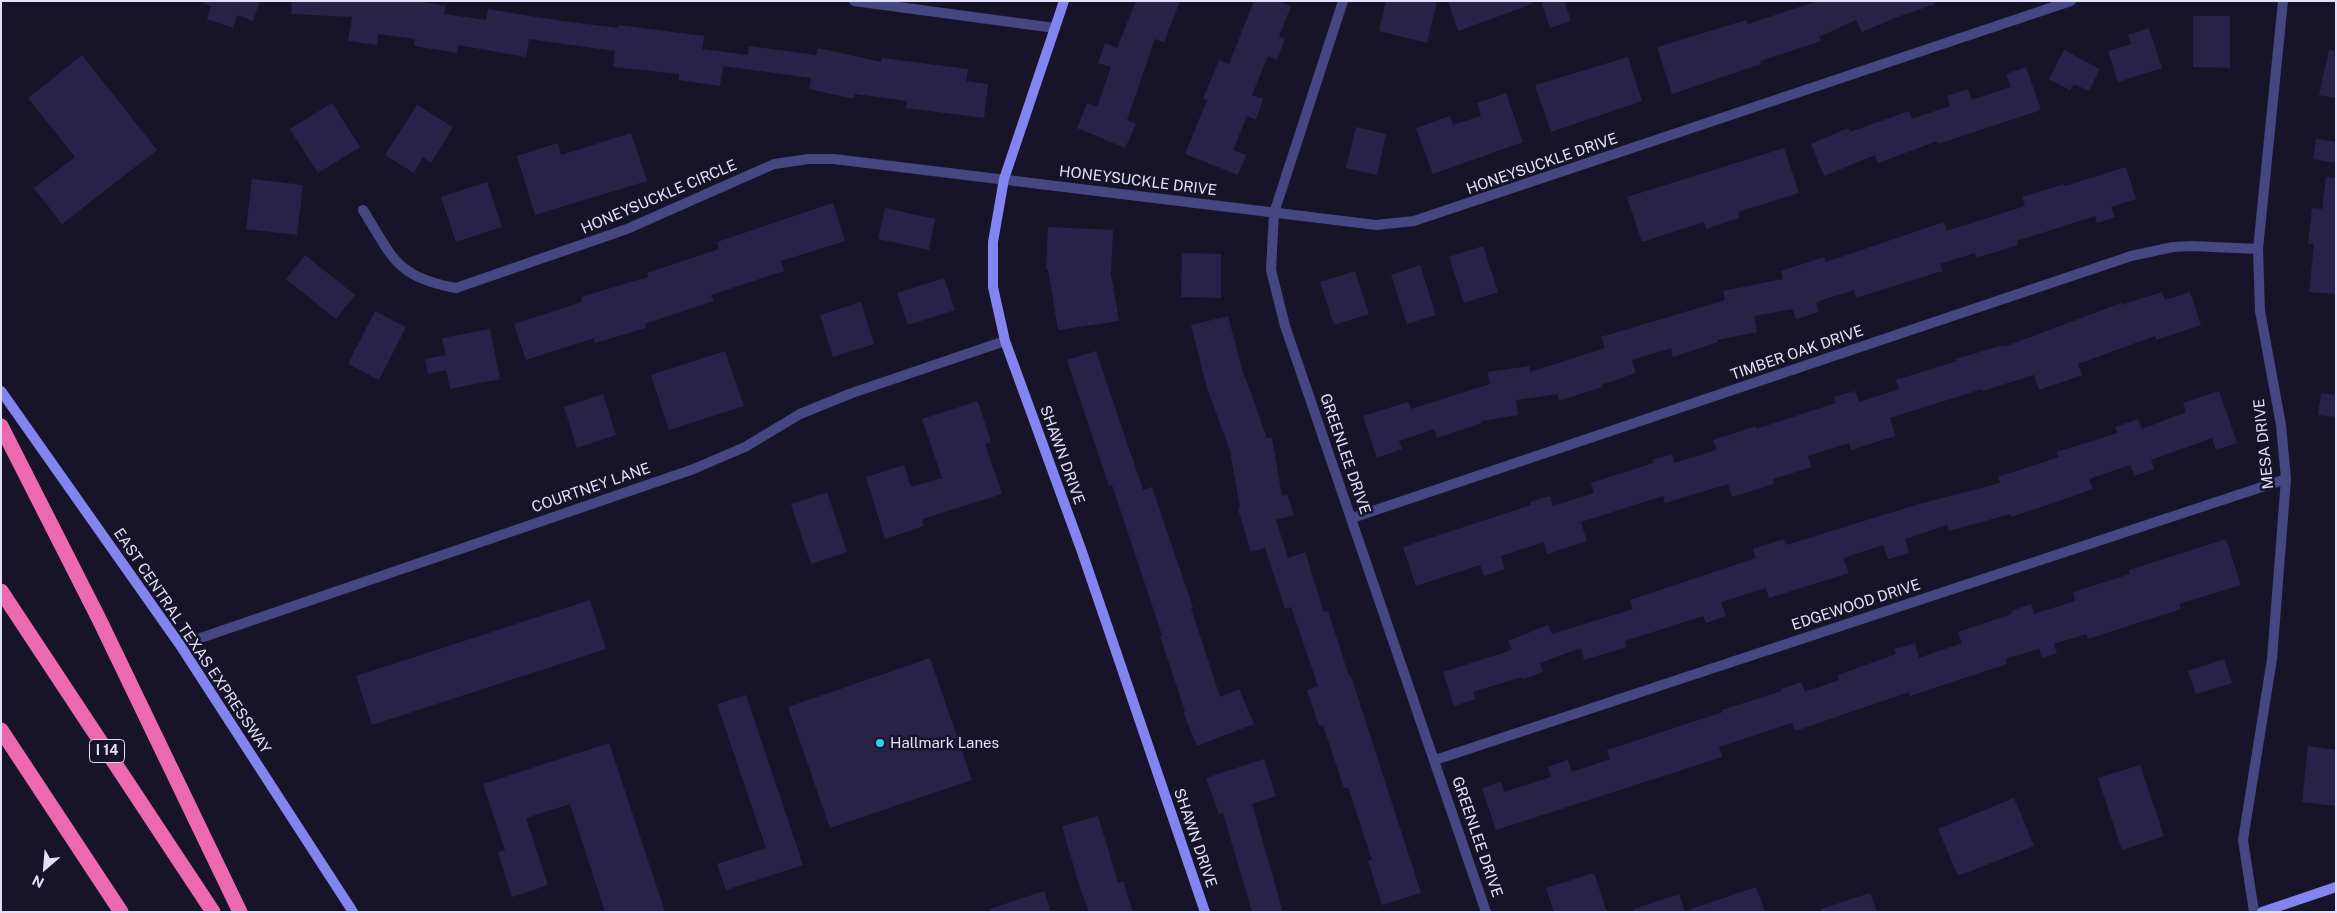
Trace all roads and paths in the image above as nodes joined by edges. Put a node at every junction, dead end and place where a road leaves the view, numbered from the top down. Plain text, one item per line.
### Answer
1 (854, 1) edge
2 (1064, 1) edge
3 (1343, 1) edge
4 (2070, 1) edge
5 (2283, 1) edge
6 (859, 2) edge
7 (1055, 28) junction
8 (1004, 179) junction
9 (363, 210) dead end
10 (1274, 213) junction
11 (2258, 249) junction
12 (1005, 341) junction
13 (1, 391) edge
14 (1, 426) edge
15 (2286, 479) junction
16 (1352, 518) junction
17 (1, 591) edge
18 (180, 645) junction
19 (1, 730) edge
20 (1435, 760) junction
21 (2336, 887) edge
22 (121, 912) edge
23 (213, 912) edge
24 (240, 912) edge
25 (353, 912) edge
26 (1205, 912) edge
27 (1486, 912) edge
28 (2254, 912) edge
29 (2262, 912) edge

1 - 6 street
2 - 7 street, SHAWN DRIVE
3 - 10 street, GREENLEE DRIVE
4 - 10 street, HONEYSUCKLE DRIVE
5 - 11 street, MESA DRIVE
6 - 7 street
7 - 8 street, SHAWN DRIVE
8 - 9 street, HONEYSUCKLE CIRCLE
8 - 10 street, HONEYSUCKLE DRIVE
8 - 12 street, SHAWN DRIVE
10 - 16 street, GREENLEE DRIVE
11 - 15 street, MESA DRIVE
11 - 16 street, TIMBER OAK DRIVE
12 - 18 street, COURTNEY LANE
12 - 26 street, SHAWN DRIVE
13 - 18 street, EAST CENTRAL TEXAS EXPRESSWAY
14 - 24 highway
15 - 20 street, EDGEWOOD DRIVE
15 - 28 street, MESA DRIVE
16 - 20 street, GREENLEE DRIVE
17 - 23 highway, I 14
18 - 25 street, EAST CENTRAL TEXAS EXPRESSWAY
19 - 22 highway
20 - 27 street, GREENLEE DRIVE
21 - 29 street

